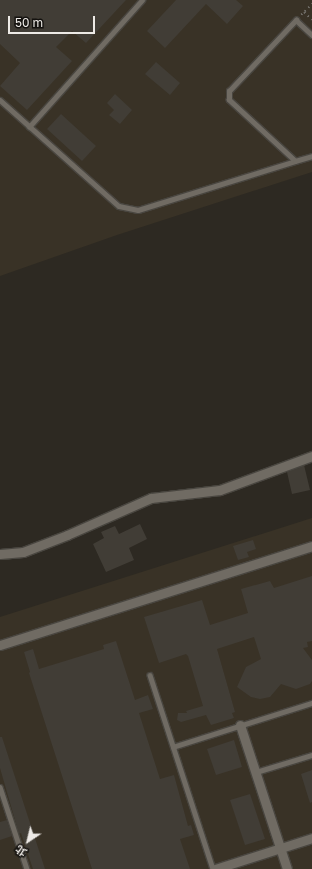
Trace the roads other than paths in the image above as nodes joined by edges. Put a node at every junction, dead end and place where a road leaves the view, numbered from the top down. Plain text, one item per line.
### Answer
1 (142, 0) edge
2 (312, 35) edge
3 (0, 100) edge
4 (29, 127) junction
5 (312, 156) edge
6 (295, 161) junction
7 (312, 456) edge
8 (312, 546) edge
9 (0, 554) edge
10 (0, 645) edge
11 (150, 675) dead end
12 (312, 703) edge
13 (240, 725) junction
14 (173, 747) junction
15 (312, 755) edge
16 (256, 772) junction
17 (0, 787) edge
18 (312, 838) edge
19 (280, 848) junction
20 (27, 869) edge
21 (214, 869) edge
22 (287, 869) edge

1 - 4 lane
2 - 6 lane
3 - 4 lane
4 - 6 lane
5 - 6 lane
7 - 9 street
8 - 10 street
11 - 14 lane
12 - 13 lane
13 - 14 lane
13 - 16 street
14 - 21 lane
15 - 16 lane
16 - 19 street
17 - 20 lane
18 - 19 street
19 - 21 street
19 - 22 street

